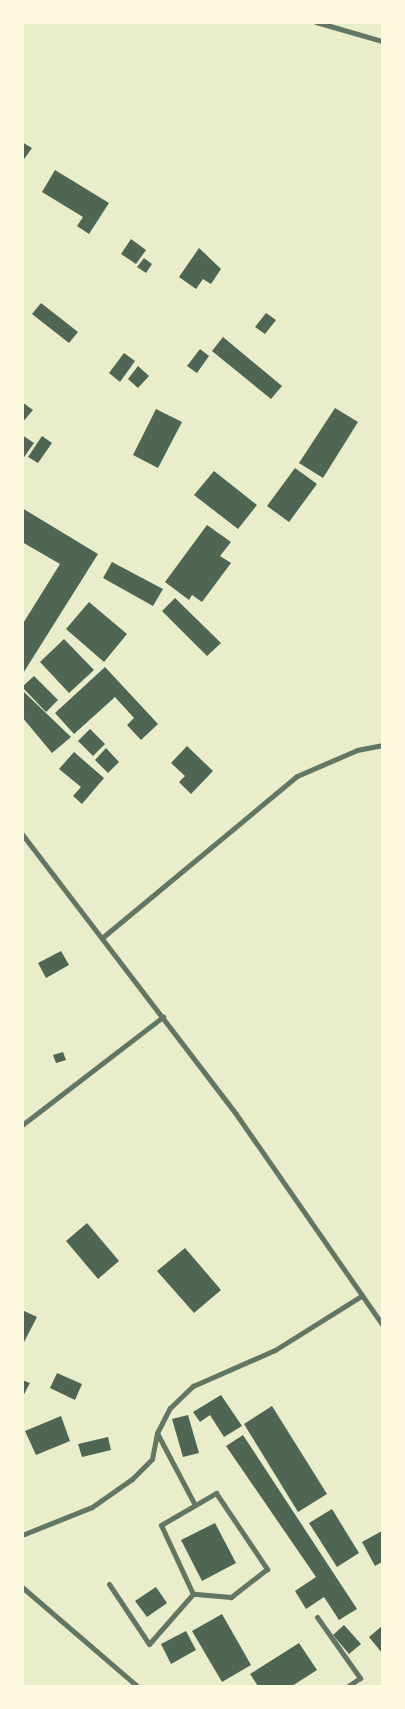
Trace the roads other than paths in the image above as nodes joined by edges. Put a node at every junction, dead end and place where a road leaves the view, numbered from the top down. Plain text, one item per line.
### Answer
1 (316, 22) edge
2 (382, 41) edge
3 (382, 745) edge
4 (22, 834) edge
5 (103, 937) junction
6 (163, 1017) junction
7 (22, 1125) edge
8 (361, 1296) junction
9 (382, 1324) edge
10 (157, 1433) junction
11 (194, 1505) junction
12 (22, 1536) edge
13 (110, 1584) dead end
14 (22, 1587) edge
15 (193, 1594) junction
16 (317, 1617) dead end
17 (137, 1686) edge
18 (348, 1686) edge

1 - 2 street
3 - 5 street
4 - 5 street
5 - 6 street
6 - 7 street
6 - 8 street
8 - 9 street
8 - 10 street
10 - 11 street
10 - 12 street
11 - 15 street
11 - 15 street
13 - 15 street
14 - 17 street
16 - 18 street

